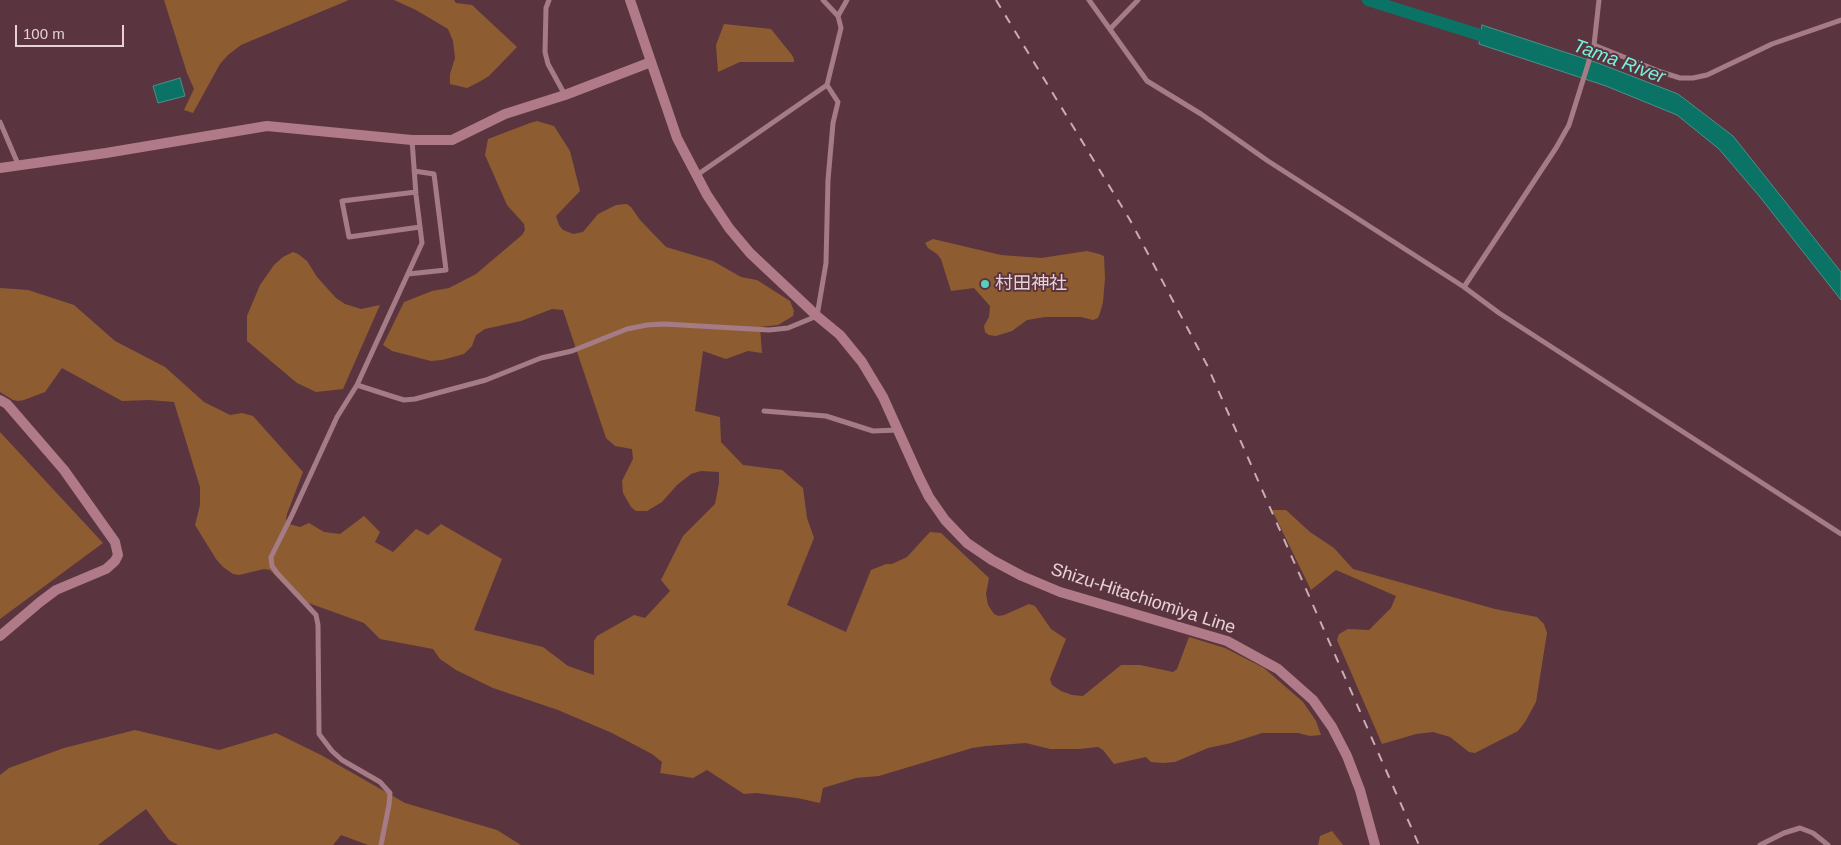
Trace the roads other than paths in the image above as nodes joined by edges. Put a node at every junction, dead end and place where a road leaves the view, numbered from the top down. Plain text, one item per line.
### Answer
1 (549, 0) edge
2 (630, 0) edge
3 (823, 0) edge
4 (847, 0) edge
5 (1089, 0) edge
6 (1138, 0) edge
7 (1599, 0) edge
8 (838, 16) junction
9 (1841, 20) edge
10 (1110, 29) junction
11 (1594, 45) junction
12 (650, 62) junction
13 (827, 85) junction
14 (565, 95) junction
15 (0, 122) edge
16 (412, 140) junction
17 (18, 164) junction
18 (0, 168) edge
19 (414, 170) junction
20 (697, 175) junction
21 (416, 192) junction
22 (420, 227) junction
23 (408, 274) junction
24 (1464, 287) junction
25 (817, 316) junction
26 (357, 385) junction
27 (0, 400) edge
28 (764, 411) dead end
29 (897, 430) junction
30 (1841, 534) edge
31 (0, 636) edge
32 (381, 845) edge
33 (1375, 845) edge
34 (1760, 845) edge
35 (1828, 845) edge

1 - 14 street
2 - 12 main road, Shizu-Hitachiomiya Line
3 - 8 street
4 - 8 street
5 - 10 street
6 - 10 street
7 - 11 street
8 - 13 street
9 - 11 street
10 - 24 street
11 - 24 street
12 - 14 main road
12 - 20 main road, Shizu-Hitachiomiya Line
13 - 20 street
13 - 25 street
14 - 16 main road
15 - 17 street
16 - 17 main road
16 - 19 street
17 - 18 main road
19 - 21 street
19 - 23 street
20 - 25 main road, Shizu-Hitachiomiya Line
21 - 22 street
21 - 22 street
22 - 23 street
23 - 26 street
24 - 30 street
25 - 26 street
25 - 29 main road, Shizu-Hitachiomiya Line
26 - 32 street
27 - 31 main road
28 - 29 street
29 - 33 main road, Shizu-Hitachiomiya Line
34 - 35 street

